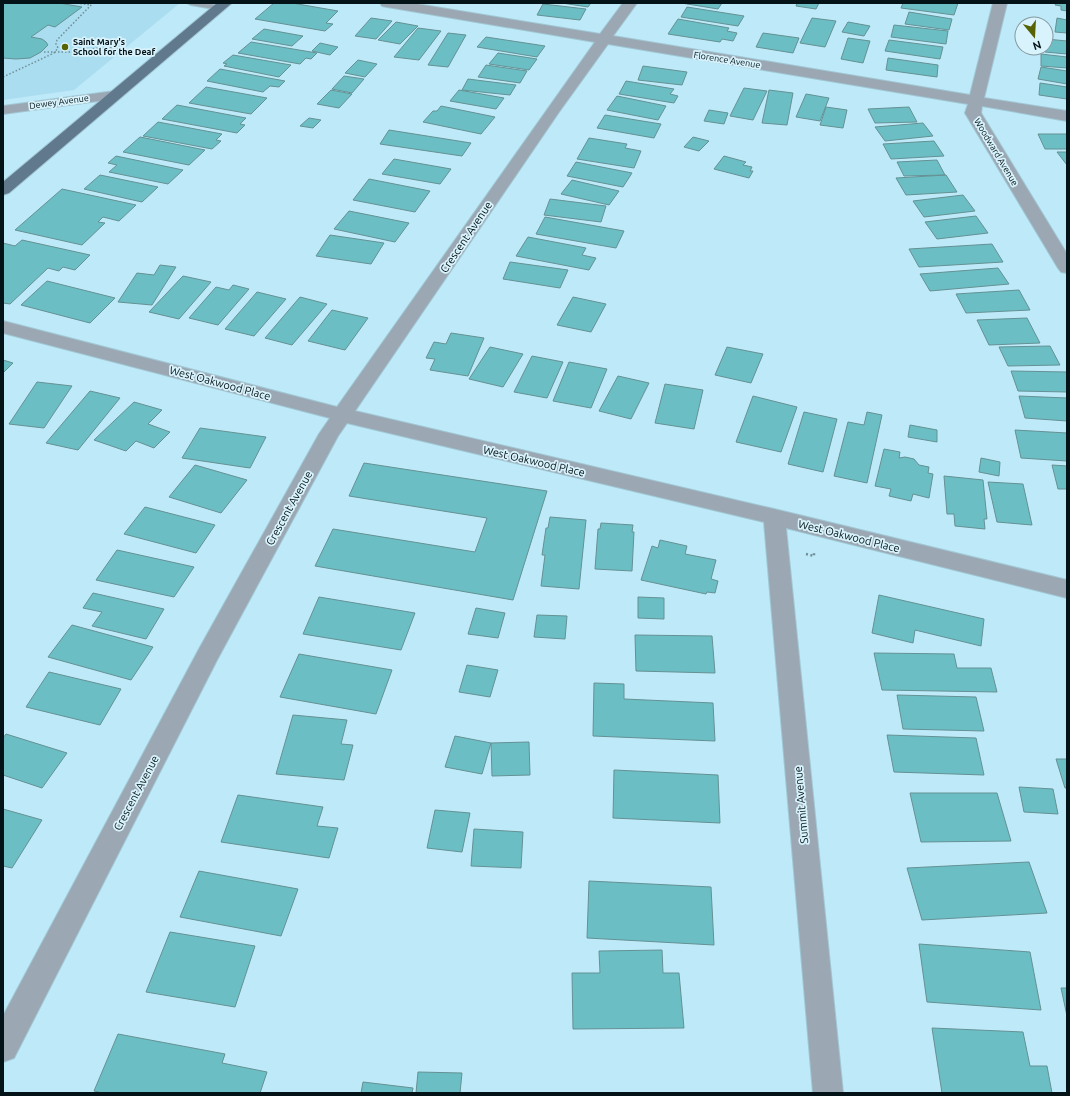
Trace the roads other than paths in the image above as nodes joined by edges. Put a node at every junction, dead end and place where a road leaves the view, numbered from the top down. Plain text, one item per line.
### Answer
1 (191, 3) edge
2 (386, 3) edge
3 (630, 3) edge
4 (1000, 3) edge
5 (222, 6) edge
6 (603, 39) junction
7 (115, 95) junction
8 (975, 100) junction
9 (3, 110) edge
10 (1067, 116) edge
11 (3, 190) edge
12 (1067, 268) edge
13 (3, 327) edge
14 (343, 415) junction
15 (774, 517) junction
16 (1067, 588) edge
17 (3, 1047) edge
18 (828, 1093) edge

1 - 5 lane
2 - 6 street, Florence Avenue
3 - 6 street, Crescent Avenue
4 - 8 street, Woodward Avenue
5 - 7 main road
6 - 8 street, Florence Avenue
6 - 14 street, Crescent Avenue
7 - 9 street, Dewey Avenue
7 - 11 main road
8 - 10 street, Florence Avenue
8 - 12 street, Woodward Avenue
13 - 14 street, West Oakwood Place
14 - 15 street, West Oakwood Place
14 - 17 street, Crescent Avenue
15 - 16 street, West Oakwood Place
15 - 18 street, Summit Avenue

